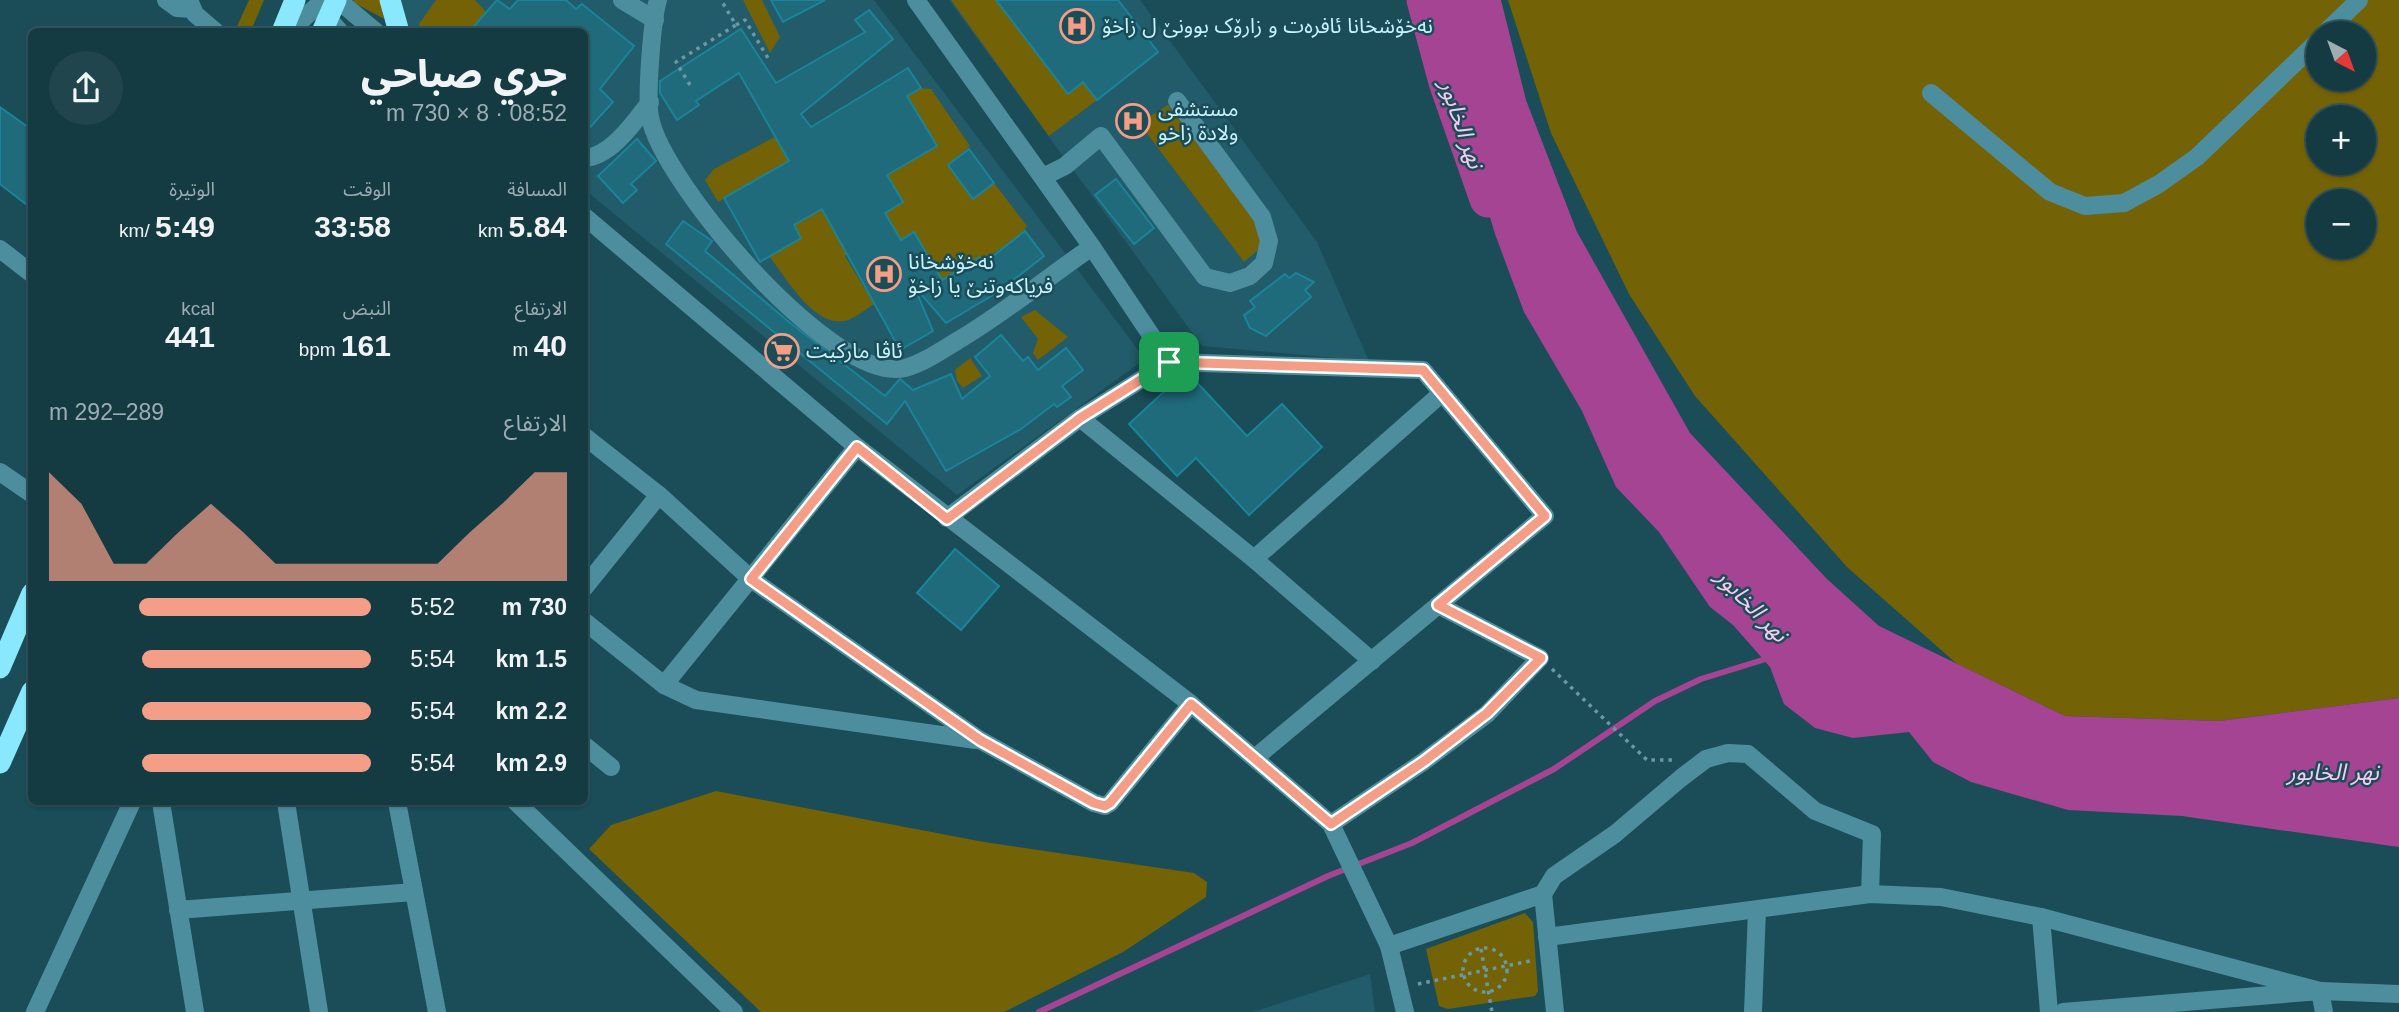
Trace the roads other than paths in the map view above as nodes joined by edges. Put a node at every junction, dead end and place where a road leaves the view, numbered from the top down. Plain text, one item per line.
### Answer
1 (166, 0) edge
2 (295, 0) edge
3 (390, 0) edge
4 (622, 0) edge
5 (658, 0) edge
6 (2360, 0) edge
7 (921, 2) edge
8 (191, 4) edge
9 (328, 11) edge
10 (655, 20) junction
11 (2338, 21) edge
12 (212, 28) edge
13 (284, 28) edge
14 (296, 28) edge
15 (367, 28) edge
16 (398, 28) edge
17 (2306, 52) edge
18 (1931, 93) dead end
19 (1177, 101) dead end
20 (650, 102) junction
21 (588, 158) edge
22 (1043, 177) junction
23 (588, 219) edge
24 (1092, 247) junction
25 (0, 249) edge
26 (28, 271) edge
27 (1169, 362) junction
28 (1442, 393) junction
29 (1080, 418) junction
30 (588, 439) edge
31 (857, 447) junction
32 (0, 472) edge
33 (28, 492) edge
34 (659, 495) junction
35 (947, 519) junction
36 (1254, 559) junction
37 (751, 579) junction
38 (588, 583) edge
39 (28, 602) edge
40 (1438, 605) junction
41 (588, 624) edge
42 (1, 661) edge
43 (1371, 661) junction
44 (664, 685) junction
45 (28, 704) edge
46 (1191, 704) junction
47 (980, 740) junction
48 (588, 749) edge
49 (1256, 757) junction
50 (0, 763) edge
51 (611, 767) dead end
52 (131, 805) edge
53 (161, 805) edge
54 (287, 805) edge
55 (398, 805) edge
56 (519, 805) edge
57 (1331, 824) junction
58 (414, 892) junction
59 (1542, 894) junction
60 (1870, 894) junction
61 (303, 899) junction
62 (178, 910) junction
63 (1757, 910) junction
64 (2041, 917) junction
65 (1386, 937) junction
66 (1548, 937) junction
67 (2320, 990) junction
68 (2399, 993) edge
69 (35, 1012) edge
70 (195, 1012) edge
71 (319, 1012) edge
72 (437, 1012) edge
73 (734, 1012) edge
74 (1405, 1012) edge
75 (1555, 1012) edge
76 (1753, 1012) edge
77 (2049, 1012) edge
78 (2063, 1012) edge
79 (2324, 1012) edge

1 - 8 street
2 - 13 highway
3 - 16 highway
4 - 10 street
5 - 10 street
6 - 11 street
7 - 22 street
8 - 12 street
9 - 14 street
9 - 15 street
10 - 20 street
17 - 18 street
19 - 22 street
20 - 21 street
20 - 24 street
22 - 24 street
23 - 31 street
24 - 27 street
25 - 26 street
27 - 28 street
27 - 29 street
28 - 36 street
28 - 40 street
29 - 35 street
29 - 36 street
30 - 34 street
31 - 35 street
31 - 37 street
32 - 33 street
34 - 37 street
34 - 38 street
35 - 46 street
36 - 43 street
37 - 44 street
37 - 47 street
39 - 42 highway
40 - 43 street
40 - 57 street
41 - 44 street
43 - 49 street
44 - 47 street
45 - 50 highway
46 - 47 street
46 - 49 street
48 - 51 street
49 - 57 street
52 - 69 street
53 - 62 street
54 - 61 street
55 - 58 street
56 - 73 street
57 - 65 street
58 - 61 street
58 - 72 street
59 - 60 street
59 - 65 street
59 - 66 street
60 - 63 street
60 - 64 street
61 - 62 street
61 - 71 street
62 - 70 street
63 - 66 street
63 - 76 street
64 - 67 street
64 - 77 street
65 - 74 street
66 - 75 street
67 - 68 street
67 - 78 street
67 - 79 street

